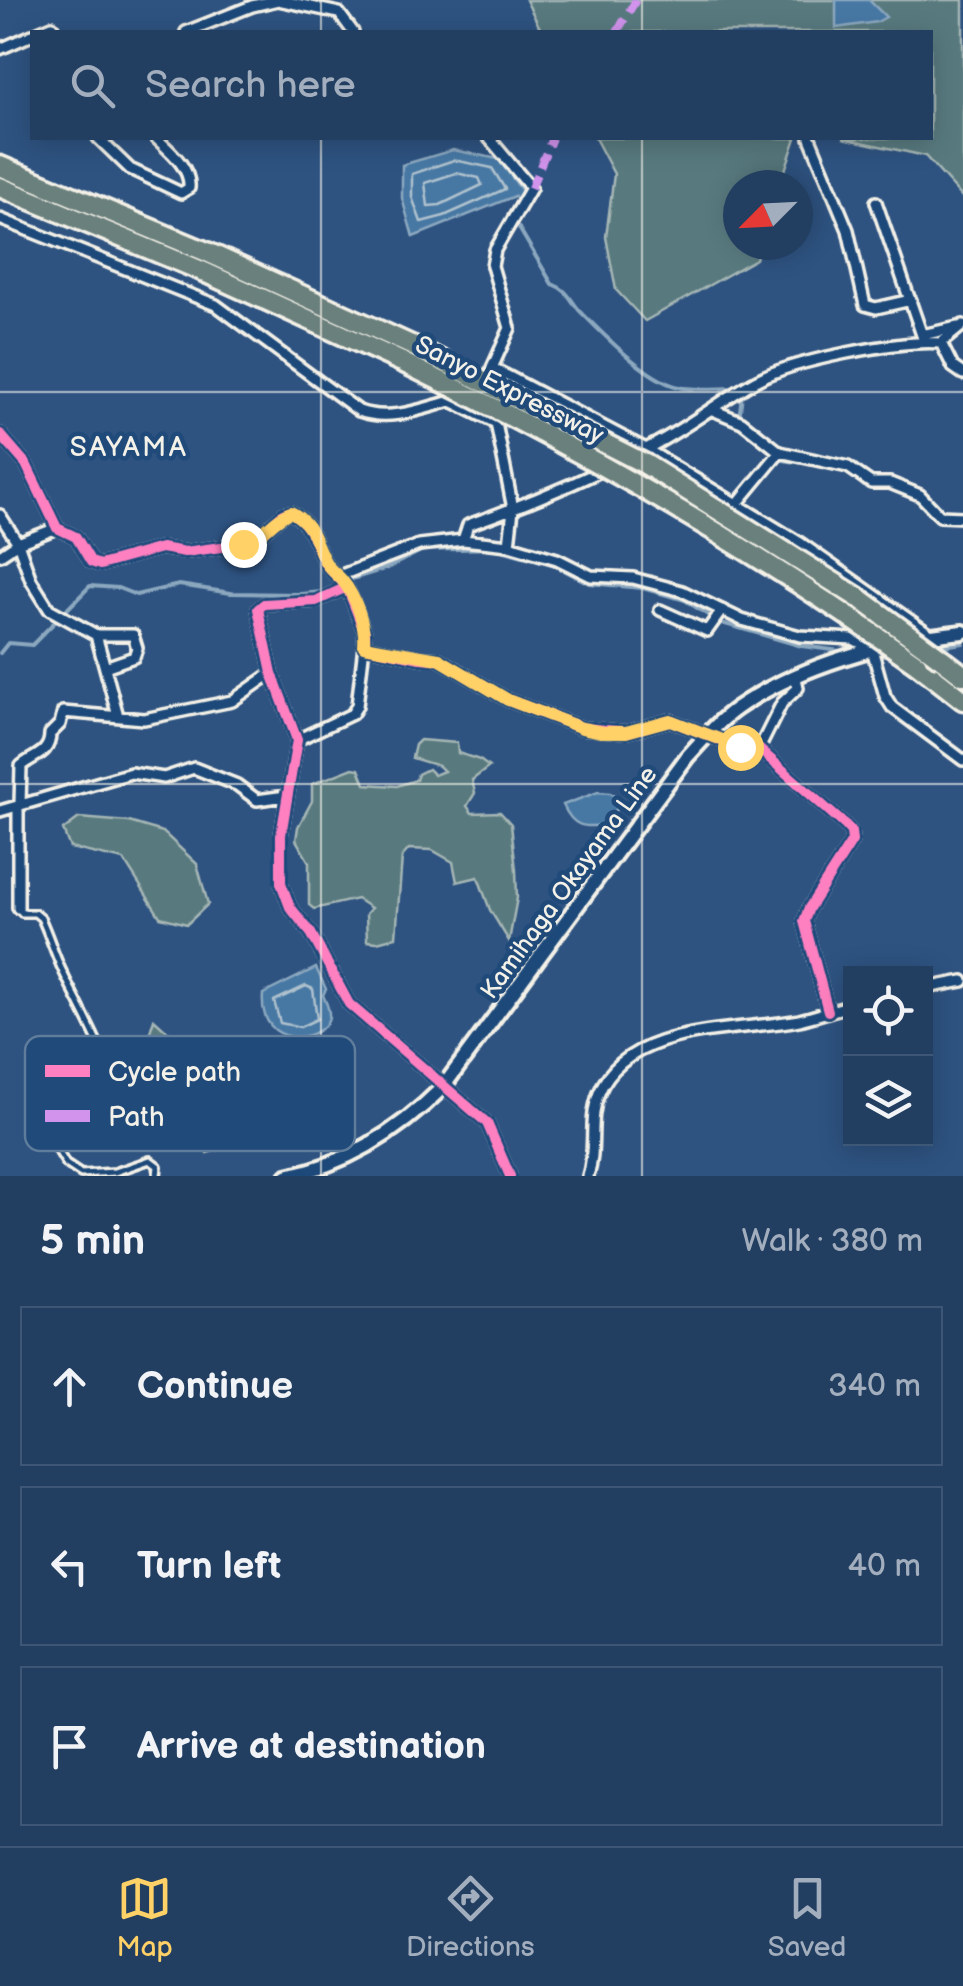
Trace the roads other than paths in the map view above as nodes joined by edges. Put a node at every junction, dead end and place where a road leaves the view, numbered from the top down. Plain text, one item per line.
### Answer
1 (191, 30) edge
2 (352, 30) edge
3 (30, 36) edge
4 (0, 49) edge
5 (100, 140) edge
6 (158, 140) edge
7 (491, 140) edge
8 (811, 140) edge
9 (0, 166) edge
10 (0, 187) edge
11 (876, 202) dead end
12 (0, 219) edge
13 (911, 300) junction
14 (963, 325) edge
15 (923, 338) junction
16 (941, 342) junction
17 (406, 353) junction
18 (492, 368) junction
19 (963, 374) edge
20 (713, 410) junction
21 (496, 423) junction
22 (0, 434) edge
23 (646, 450) junction
24 (778, 454) junction
25 (737, 504) junction
26 (513, 509) junction
27 (0, 515) edge
28 (963, 517) edge
29 (57, 528) junction
30 (462, 540) junction
31 (18, 543) junction
32 (509, 545) junction
33 (0, 554) edge
34 (339, 576) junction
35 (347, 587) junction
36 (660, 610) dead end
37 (722, 610) junction
38 (963, 632) edge
39 (96, 635) junction
40 (931, 635) junction
41 (364, 646) junction
42 (872, 649) junction
43 (105, 667) junction
44 (272, 673) junction
45 (963, 675) edge
46 (796, 678) junction
47 (963, 700) edge
48 (118, 716) junction
49 (708, 734) junction
50 (296, 740) junction
51 (759, 750) junction
52 (963, 760) edge
53 (286, 796) junction
54 (19, 806) junction
55 (0, 810) edge
56 (18, 908) joint
57 (963, 981) edge
58 (933, 987) edge
59 (843, 1008) edge
60 (828, 1012) junction
61 (94, 1036) edge
62 (443, 1087) junction
63 (59, 1151) edge
64 (308, 1174) edge
65 (157, 1176) edge
66 (287, 1176) edge
67 (510, 1176) edge
68 (588, 1176) edge

1 - 2 street
3 - 4 street
5 - 6 street
7 - 18 street
8 - 13 street
9 - 17 highway, Sanyo Expressway
10 - 17 highway, Sanyo Expressway
11 - 13 street
12 - 21 street
13 - 15 street
14 - 15 street
14 - 16 street
15 - 16 street
15 - 20 street
16 - 19 street
17 - 45 highway, Sanyo Expressway, bridge
17 - 47 highway, Sanyo Expressway, bridge
18 - 21 street
18 - 23 street
20 - 23 street
20 - 24 street
21 - 26 street
22 - 29 street
23 - 25 street
23 - 26 street
24 - 25 street
24 - 28 street
25 - 40 street
26 - 30 street
26 - 32 street
27 - 31 street
29 - 31 street
29 - 34 street
30 - 32 street
30 - 34 street
31 - 33 street
31 - 39 street
32 - 37 street
34 - 35 street
35 - 41 street
35 - 44 street
36 - 37 street
37 - 42 street
38 - 40 main road, Kamihaga Okayama Line
39 - 43 street
39 - 43 street
40 - 42 main road, Kamihaga Okayama Line
41 - 49 street
41 - 50 street
42 - 46 main road, Kamihaga Okayama Line
42 - 52 street
43 - 48 street
44 - 48 street
44 - 50 street
46 - 49 main road, Kamihaga Okayama Line
46 - 51 street
48 - 54 street
49 - 51 street
49 - 62 main road, Kamihaga Okayama Line
50 - 53 street
51 - 60 street
53 - 54 street
53 - 62 street
54 - 55 street
54 - 56 street
56 - 61 lane
57 - 58 street
59 - 60 street
60 - 68 street
62 - 64 main road, Kamihaga Okayama Line
62 - 67 street
63 - 65 lane
64 - 66 main road, Kamihaga Okayama Line

